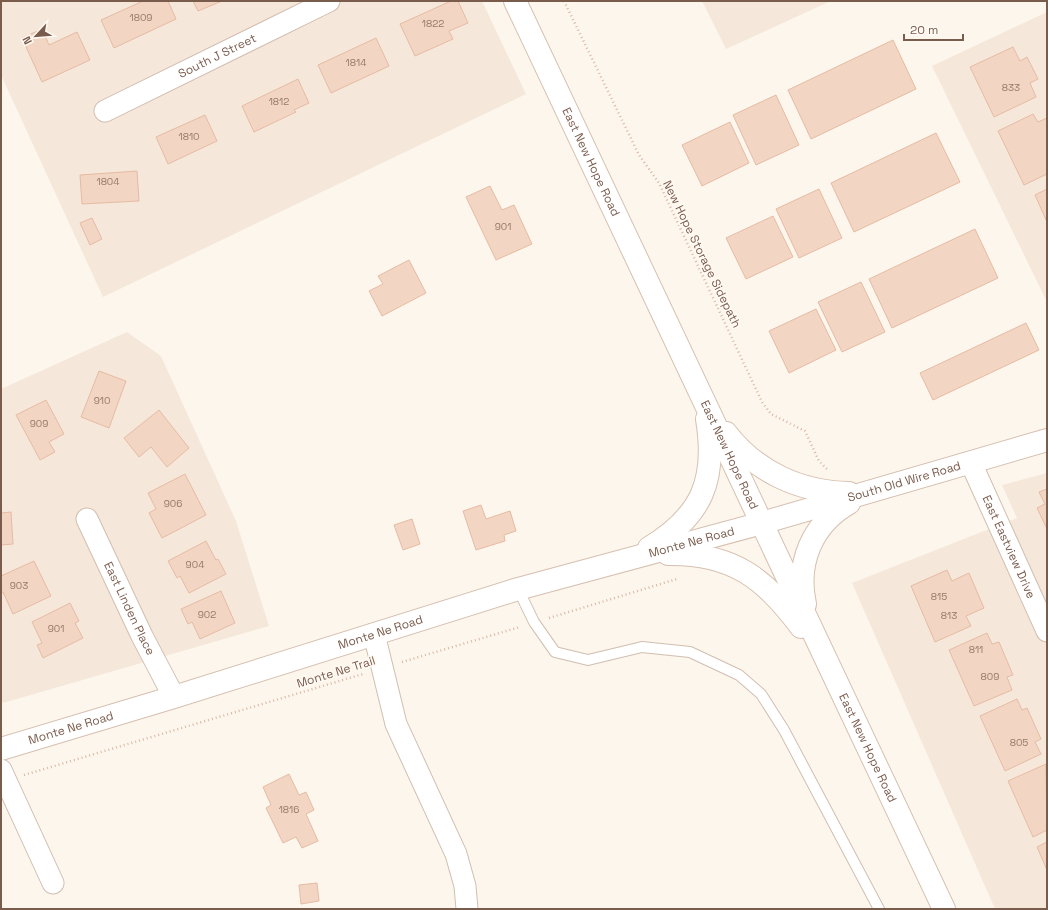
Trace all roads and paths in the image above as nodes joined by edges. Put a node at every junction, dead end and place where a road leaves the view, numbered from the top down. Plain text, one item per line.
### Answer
1 (329, 1) edge
2 (515, 1) edge
3 (564, 1) edge
4 (105, 111) dead end
5 (701, 394) junction
6 (1047, 440) edge
7 (971, 462) junction
8 (834, 473) dead end
9 (870, 492) junction
10 (87, 519) dead end
11 (762, 523) junction
12 (621, 561) junction
13 (677, 579) dead end
14 (518, 589) junction
15 (534, 622) junction
16 (811, 627) junction
17 (1047, 631) edge
18 (374, 634) junction
19 (383, 668) junction
20 (838, 684) junction
21 (174, 697) junction
22 (1, 749) edge
23 (3, 776) edge
24 (53, 883) dead end
25 (467, 909) edge
26 (879, 909) edge
27 (944, 909) edge

1 - 4 street, South J Street
2 - 5 street, East New Hope Road
3 - 8 path, New Hope Storage Sidepath
5 - 9 street
5 - 11 street, East New Hope Road
5 - 12 street
6 - 7 street, South Old Wire Road
7 - 9 street, South Old Wire Road
7 - 17 street, East Eastview Drive
9 - 11 street, South Old Wire Road
9 - 16 street
10 - 21 street, East Linden Place
11 - 12 street, Monte Ne Road
11 - 16 street, East New Hope Road
12 - 14 street, Monte Ne Road
12 - 20 street
13 - 15 path, Monte Ne Trail
14 - 15 lane
14 - 18 street, Monte Ne Road
15 - 19 path, Monte Ne Trail
15 - 26 lane
16 - 20 street, East New Hope Road
18 - 19 street
18 - 21 street, Monte Ne Road
19 - 23 path, Monte Ne Trail
19 - 25 street
20 - 27 street, East New Hope Road
21 - 22 street, Monte Ne Road
23 - 24 street

